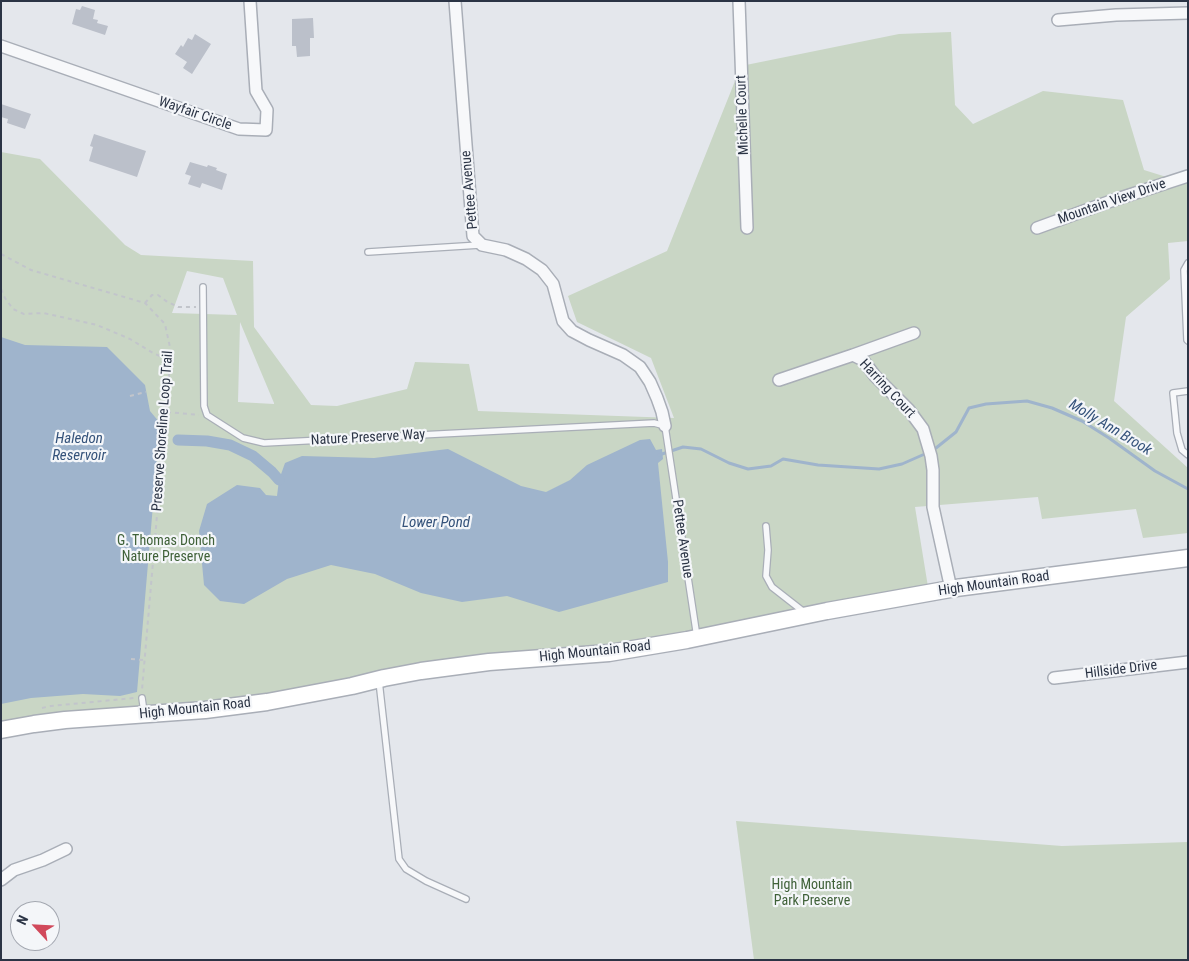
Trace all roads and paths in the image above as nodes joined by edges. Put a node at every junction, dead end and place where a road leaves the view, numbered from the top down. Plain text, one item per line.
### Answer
1 (250, 1) edge
2 (455, 1) edge
3 (738, 1) edge
4 (1188, 13) edge
5 (1058, 20) dead end
6 (1, 46) edge
7 (1188, 176) edge
8 (747, 228) dead end
9 (1037, 228) dead end
10 (482, 245) junction
11 (368, 252) dead end
12 (1, 254) edge
13 (1188, 263) edge
14 (203, 287) dead end
15 (1, 290) edge
16 (145, 303) junction
17 (203, 308) junction
18 (914, 333) dead end
19 (1188, 341) edge
20 (853, 355) junction
21 (170, 361) junction
22 (779, 380) dead end
23 (1188, 391) edge
24 (146, 392) dead end
25 (130, 396) dead end
26 (167, 412) junction
27 (207, 415) junction
28 (665, 426) junction
29 (1188, 455) edge
30 (766, 526) dead end
31 (1188, 558) edge
32 (951, 589) junction
33 (807, 615) junction
34 (697, 638) junction
35 (131, 659) dead end
36 (143, 660) junction
37 (1188, 662) edge
38 (1054, 678) dead end
39 (379, 679) junction
40 (142, 698) junction
41 (35, 710) dead end
42 (142, 715) junction
43 (1, 730) edge
44 (66, 849) dead end
45 (1, 880) edge
46 (466, 899) dead end

1 - 6 street, Wayfair Circle
2 - 10 street, Pettee Avenue
3 - 8 street, Michelle Court
4 - 5 street
7 - 9 street, Mountain View Drive
10 - 11 lane
10 - 28 street, Pettee Avenue
12 - 16 path
13 - 19 lane
14 - 17 lane
15 - 21 path
16 - 17 path
16 - 21 path, Preserve Shoreline Loop Trail
17 - 27 lane
18 - 20 street
20 - 22 street, Harring Court
20 - 32 street, Harring Court
21 - 26 path, Preserve Shoreline Loop Trail
23 - 29 lane
24 - 25 path
26 - 27 path
26 - 36 path, Preserve Shoreline Loop Trail
27 - 28 lane, Nature Preserve Way
28 - 34 lane, Pettee Avenue
30 - 33 lane
31 - 32 main road, High Mountain Road
32 - 33 main road, High Mountain Road
33 - 34 main road, High Mountain Road
34 - 39 main road, High Mountain Road
35 - 36 path
36 - 40 path, Preserve Shoreline Loop Trail
37 - 38 street, Hillside Drive
39 - 42 main road, High Mountain Road
39 - 46 lane
40 - 41 path
40 - 42 lane
42 - 43 main road, High Mountain Road
44 - 45 street

